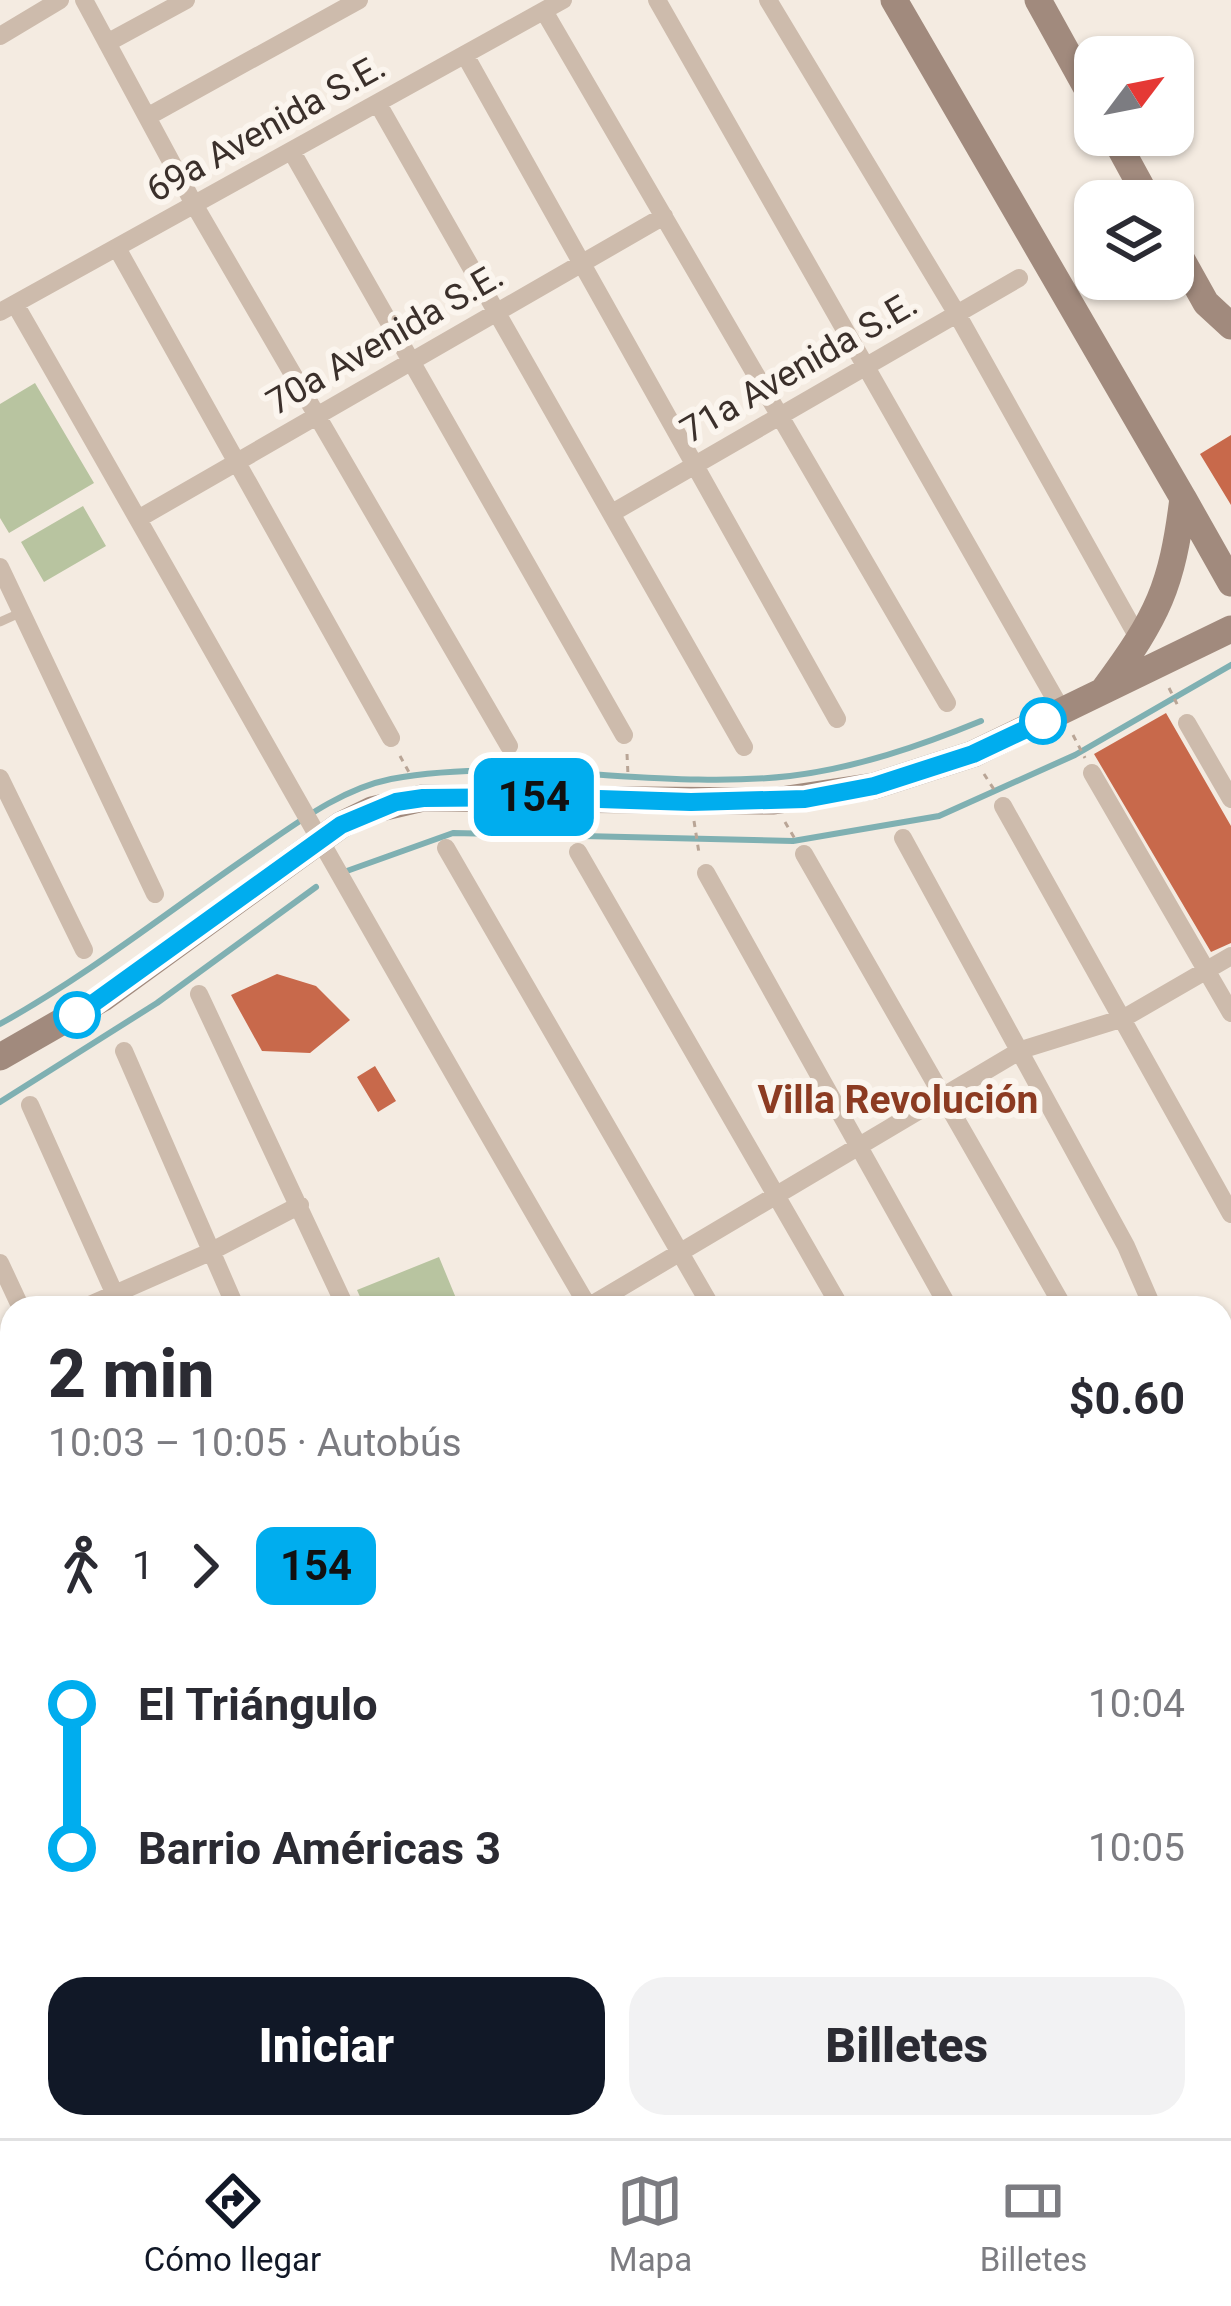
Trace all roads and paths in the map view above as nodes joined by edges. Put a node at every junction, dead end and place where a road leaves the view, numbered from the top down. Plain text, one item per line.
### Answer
1 (60, 0) edge
2 (84, 0) edge
3 (186, 0) edge
4 (358, 0) edge
5 (563, 0) edge
6 (657, 0) edge
7 (768, 0) edge
8 (894, 0) edge
9 (1038, 0) edge
10 (544, 11) junction
11 (0, 36) edge
12 (107, 43) junction
13 (465, 56) junction
14 (1074, 65) edge
15 (379, 104) junction
16 (147, 116) junction
17 (292, 152) junction
18 (195, 206) junction
19 (664, 216) junction
20 (117, 248) junction
21 (582, 263) junction
22 (1019, 278) dead end
23 (1194, 282) edge
24 (7, 308) edge
25 (497, 312) junction
26 (957, 314) junction
27 (1231, 326) edge
28 (412, 361) junction
29 (866, 367) junction
30 (779, 415) junction
31 (318, 416) junction
32 (237, 462) junction
33 (695, 464) junction
34 (1183, 498) junction
35 (611, 513) junction
36 (138, 519) junction
37 (0, 567) edge
38 (1231, 583) edge
39 (22, 612) junction
40 (0, 622) edge
41 (1231, 629) edge
42 (1140, 641) junction
43 (1166, 684) dead end
44 (1103, 692) junction
45 (947, 703) dead end
46 (1184, 716) joint
47 (1065, 718) junction
48 (837, 719) dead end
49 (624, 735) dead end
50 (391, 738) dead end
51 (509, 746) dead end
52 (744, 747) dead end
53 (402, 760) dead end
54 (628, 762) dead end
55 (1088, 765) joint
56 (983, 772) dead end
57 (0, 778) edge
58 (415, 783) dead end
59 (628, 784) dead end
60 (1231, 799) edge
61 (1001, 803) joint
62 (694, 822) dead end
63 (787, 824) dead end
64 (317, 832) junction
65 (903, 838) dead end
66 (446, 848) dead end
67 (801, 849) joint
68 (578, 852) dead end
69 (703, 864) joint
70 (155, 895) dead end
71 (84, 950) dead end
72 (1231, 956) edge
73 (1206, 970) junction
74 (199, 994) dead end
75 (1231, 1013) edge
76 (1124, 1018) junction
77 (1021, 1050) junction
78 (124, 1051) dead end
79 (0, 1057) edge
80 (943, 1097) junction
81 (30, 1105) dead end
82 (860, 1148) junction
83 (777, 1197) junction
84 (300, 1205) junction
85 (1231, 1214) edge
86 (210, 1252) junction
87 (682, 1254) junction
88 (0, 1263) edge
89 (15, 1296) edge
90 (116, 1296) edge
91 (127, 1296) edge
92 (230, 1296) edge
93 (341, 1296) edge
94 (582, 1296) edge
95 (608, 1296) edge
96 (705, 1296) edge
97 (834, 1296) edge
98 (942, 1296) edge
99 (1057, 1296) edge
100 (1148, 1296) edge

1 - 11 street
2 - 12 street
3 - 12 street
4 - 16 street
5 - 10 street, 69a Avenida S.E.
6 - 29 street
7 - 26 street
8 - 34 street
9 - 14 street
10 - 13 street, 69a Avenida S.E.
10 - 19 street
12 - 16 street
13 - 15 street, 69a Avenida S.E.
13 - 21 street
15 - 17 street, 69a Avenida S.E.
15 - 25 street
16 - 18 street
17 - 18 street, 69a Avenida S.E.
17 - 28 street
18 - 20 street, 69a Avenida S.E.
18 - 31 street
19 - 21 street, 70a Avenida S.E.
19 - 30 street
20 - 24 street, 69a Avenida S.E.
20 - 32 street
21 - 25 street, 70a Avenida S.E.
21 - 33 street
22 - 26 street, 71a Avenida S.E.
23 - 27 street
24 - 36 street
25 - 28 street, 70a Avenida S.E.
25 - 35 street
26 - 29 street, 71a Avenida S.E.
26 - 42 street
28 - 31 street, 70a Avenida S.E.
28 - 49 street
29 - 30 street, 71a Avenida S.E.
29 - 47 street
30 - 33 street, 71a Avenida S.E.
30 - 45 street
31 - 32 street, 70a Avenida S.E.
31 - 51 street
32 - 36 street, 70a Avenida S.E.
32 - 50 street
33 - 35 street, 71a Avenida S.E.
33 - 48 street
34 - 38 street
34 - 42 street
35 - 52 street
36 - 64 street
37 - 39 street
39 - 40 lane
39 - 70 street
41 - 44 street
42 - 44 street
43 - 46 path
44 - 47 street
46 - 60 street
47 - 55 path
47 - 64 street
53 - 58 path
54 - 59 path
55 - 73 street
56 - 61 path
57 - 71 street
61 - 76 street
62 - 69 path
63 - 67 path
64 - 79 street
64 - 94 street
65 - 77 street
66 - 87 street
67 - 80 street
68 - 83 street
69 - 82 street
72 - 73 street
73 - 75 street
73 - 76 street
74 - 84 street
76 - 77 street
76 - 85 street
77 - 80 street
77 - 100 street
78 - 86 street
80 - 82 street
80 - 99 street
81 - 90 street
82 - 83 street
82 - 98 street
83 - 87 street
83 - 97 street
84 - 86 street
84 - 93 street
86 - 91 street
86 - 92 street
87 - 95 street
87 - 96 street
88 - 89 street

